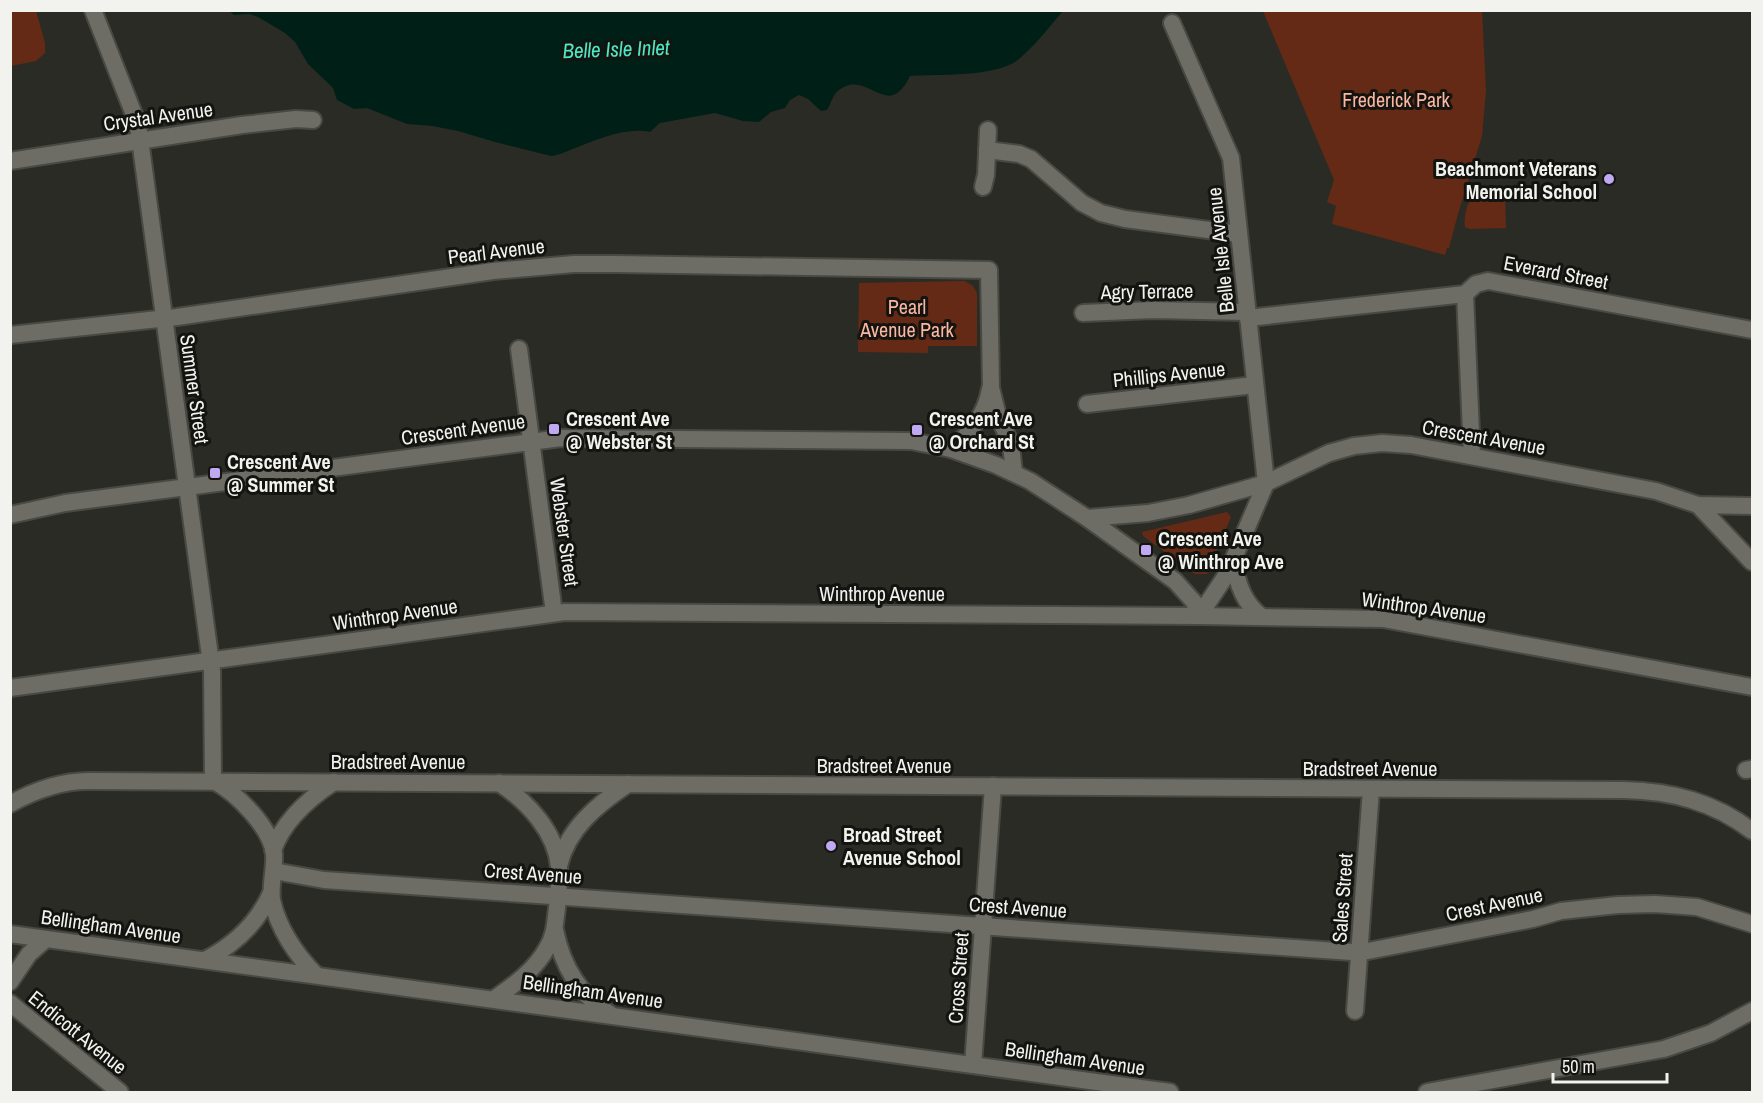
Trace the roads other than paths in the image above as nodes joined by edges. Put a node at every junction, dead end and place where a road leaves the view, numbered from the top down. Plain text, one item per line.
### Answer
1 (93, 10) edge
2 (1172, 23) dead end
3 (313, 120) dead end
4 (988, 130) dead end
5 (140, 140) junction
6 (987, 150) junction
7 (10, 160) edge
8 (983, 187) dead end
9 (1239, 234) junction
10 (1465, 294) junction
11 (1083, 313) dead end
12 (1248, 315) junction
13 (164, 318) junction
14 (1752, 330) edge
15 (10, 335) edge
16 (519, 349) dead end
17 (1255, 386) junction
18 (991, 388) junction
19 (1087, 404) dead end
20 (532, 441) junction
21 (951, 449) junction
22 (1472, 456) junction
23 (1014, 473) junction
24 (1266, 483) junction
25 (187, 487) junction
26 (1698, 505) junction
27 (1752, 506) edge
28 (10, 515) edge
29 (1087, 518) junction
30 (1234, 558) junction
31 (1752, 562) edge
32 (554, 613) junction
33 (1199, 616) junction
34 (1262, 617) junction
35 (211, 660) junction
36 (1752, 687) edge
37 (10, 688) edge
38 (213, 781) junction
39 (334, 782) junction
40 (499, 783) junction
41 (628, 784) junction
42 (993, 786) junction
43 (1371, 789) junction
44 (10, 804) edge
45 (1752, 831) edge
46 (273, 850) junction
47 (559, 867) junction
48 (274, 871) junction
49 (271, 893) junction
50 (558, 895) junction
51 (1752, 924) edge
52 (983, 926) junction
53 (555, 930) junction
54 (10, 934) edge
55 (46, 939) junction
56 (1359, 952) junction
57 (206, 960) junction
58 (316, 975) junction
59 (10, 982) edge
60 (494, 999) junction
61 (10, 1003) edge
62 (1355, 1011) dead end
63 (1752, 1011) edge
64 (612, 1015) junction
65 (973, 1065) junction
66 (120, 1092) edge
67 (1170, 1092) edge
68 (1427, 1092) edge

1 - 5 street, Summer Street
2 - 9 street, Belle Isle Avenue
3 - 5 street, Crystal Avenue
4 - 6 street
5 - 7 street, Crystal Avenue
5 - 13 street, Summer Street
6 - 8 street
6 - 9 street
9 - 12 street, Belle Isle Avenue
10 - 12 street, Everard Street
10 - 14 street, Everard Street
10 - 22 street
11 - 12 street, Agry Terrace
12 - 17 street, Belle Isle Avenue
13 - 15 street, Pearl Avenue
13 - 18 street, Pearl Avenue
13 - 25 street, Summer Street
16 - 20 street, Webster Street
17 - 19 street, Phillips Avenue
17 - 24 street, Belle Isle Avenue
18 - 21 street
18 - 23 street
20 - 21 street, Crescent Avenue
20 - 25 street, Crescent Avenue
20 - 32 street, Webster Street
21 - 23 street, Crescent Avenue
22 - 24 street, Crescent Avenue
22 - 26 street, Crescent Avenue
23 - 29 street, Crescent Avenue
24 - 29 street, Crescent Avenue
24 - 30 street
25 - 28 street, Crescent Avenue
25 - 35 street, Summer Street
26 - 27 street, Crescent Avenue
26 - 31 street, Crescent Avenue
29 - 33 street, Crescent Avenue
30 - 33 street
30 - 34 street
32 - 33 street, Winthrop Avenue
32 - 35 street, Winthrop Avenue
33 - 34 street, Winthrop Avenue
34 - 36 street, Winthrop Avenue
35 - 37 street, Winthrop Avenue
35 - 38 street, Summer Street
38 - 39 street, Bradstreet Avenue
38 - 44 street, Bradstreet Avenue
38 - 46 street
39 - 40 street, Bradstreet Avenue
39 - 46 street
40 - 41 street, Bradstreet Avenue
40 - 47 street
41 - 42 street, Bradstreet Avenue
41 - 47 street
42 - 43 street, Bradstreet Avenue
42 - 52 street, Cross Street
43 - 45 street, Bradstreet Avenue
43 - 56 street, Sales Street
46 - 48 street
47 - 50 street
48 - 49 street
48 - 50 street, Crest Avenue
49 - 57 street
49 - 58 street
50 - 52 street, Crest Avenue
50 - 53 street
51 - 56 street, Crest Avenue
52 - 56 street, Crest Avenue
52 - 65 street, Cross Street
53 - 60 street
53 - 64 street
54 - 55 street, Bellingham Avenue
55 - 57 street, Bellingham Avenue
55 - 59 street
56 - 62 street, Sales Street
57 - 58 street, Bellingham Avenue
58 - 60 street, Bellingham Avenue
60 - 64 street, Bellingham Avenue
61 - 66 street, Endicott Avenue
63 - 68 street
64 - 65 street, Bellingham Avenue
65 - 67 street, Bellingham Avenue

